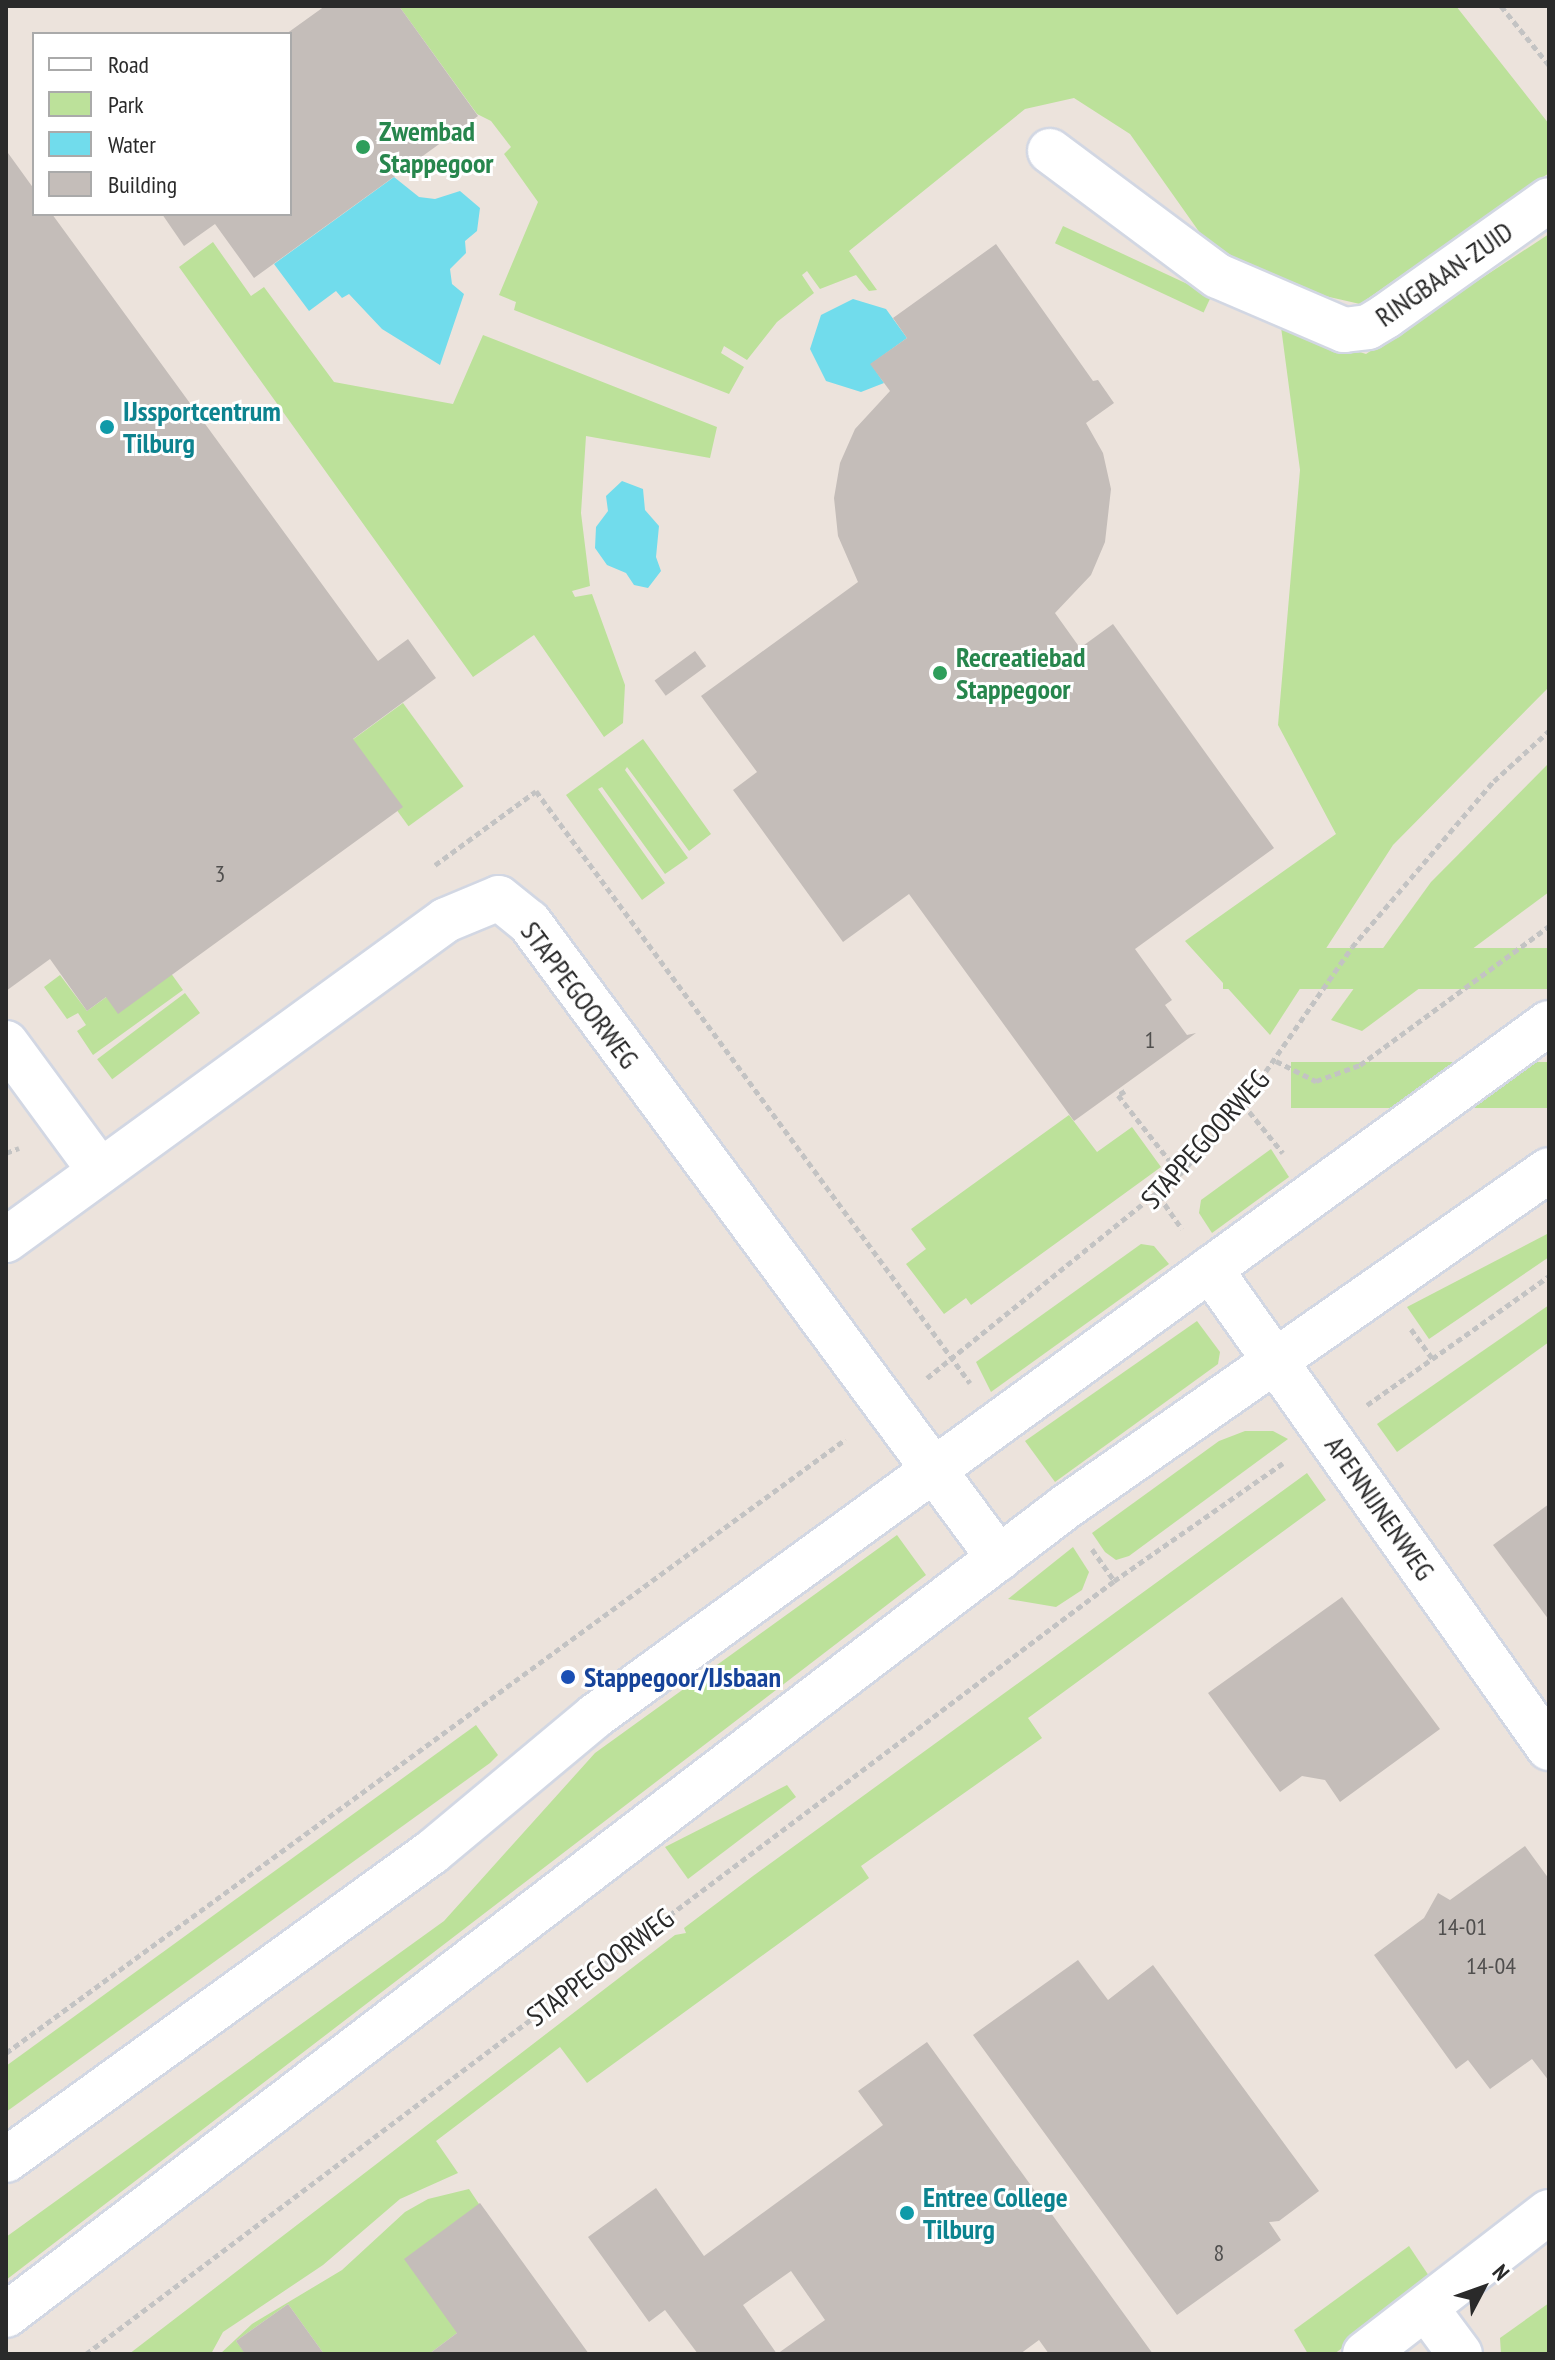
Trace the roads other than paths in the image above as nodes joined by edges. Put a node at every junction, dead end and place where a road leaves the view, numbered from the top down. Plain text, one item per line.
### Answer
1 (1050, 151) dead end
2 (1549, 200) edge
3 (1549, 1023) edge
4 (6, 1043) edge
5 (1549, 1170) edge
6 (100, 1171) junction
7 (6, 1240) edge
8 (1210, 1269) junction
9 (1276, 1361) junction
10 (931, 1469) junction
11 (999, 1558) junction
12 (1549, 1748) edge
13 (6, 2160) edge
14 (1549, 2212) edge
15 (1426, 2308) junction
16 (6, 2315) edge
17 (1365, 2354) edge
18 (1460, 2354) edge

1 - 2 street, RINGBAAN-ZUID
3 - 8 street
4 - 6 street
5 - 9 street
6 - 7 street
6 - 10 street, STAPPEGOORWEG
8 - 9 street, APENNIJNENWEG
8 - 10 street
9 - 11 street
9 - 12 street, APENNIJNENWEG
10 - 11 street, STAPPEGOORWEG
10 - 13 street
11 - 16 street
14 - 15 street
15 - 17 street
15 - 18 street

